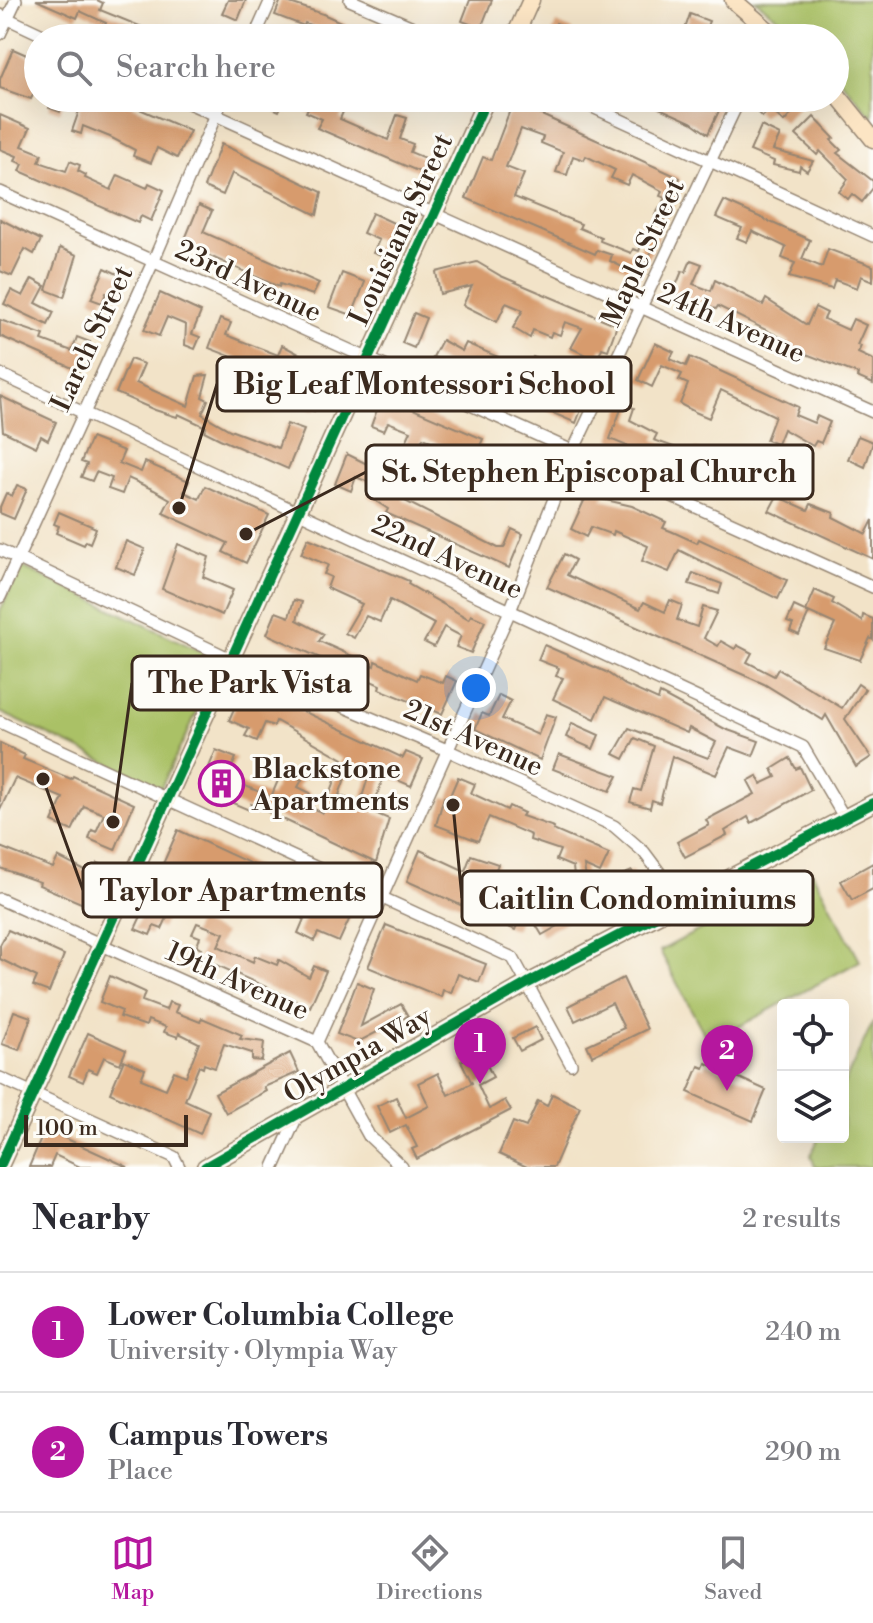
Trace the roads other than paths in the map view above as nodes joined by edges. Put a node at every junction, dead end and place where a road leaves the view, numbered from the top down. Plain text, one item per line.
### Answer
1 (16, 0) edge
2 (271, 0) edge
3 (350, 0) edge
4 (531, 0) edge
5 (733, 0) edge
6 (4, 17) edge
7 (260, 24) edge
8 (406, 24) edge
9 (520, 24) edge
10 (759, 24) edge
11 (24, 26) edge
12 (0, 34) edge
13 (849, 109) edge
14 (208, 112) edge
15 (216, 112) edge
16 (480, 112) edge
17 (604, 112) edge
18 (734, 112) edge
19 (214, 115) junction
20 (873, 139) edge
21 (711, 161) junction
22 (0, 192) edge
23 (432, 215) junction
24 (873, 236) edge
25 (153, 262) junction
26 (643, 308) junction
27 (367, 360) junction
28 (0, 374) edge
29 (83, 412) junction
30 (873, 412) edge
31 (572, 453) junction
32 (299, 514) junction
33 (0, 550) edge
34 (18, 558) junction
35 (873, 587) edge
36 (0, 597) edge
37 (510, 611) junction
38 (231, 659) junction
39 (0, 722) edge
40 (447, 750) junction
41 (165, 801) junction
42 (873, 803) edge
43 (844, 817) junction
44 (382, 895) junction
45 (0, 899) edge
46 (683, 904) junction
47 (102, 945) junction
48 (528, 983) junction
49 (317, 1042) junction
50 (571, 1064) dead end
51 (0, 1078) edge
52 (341, 1088) junction
53 (35, 1094) junction
54 (297, 1116) junction
55 (0, 1166) edge
56 (179, 1167) edge
57 (205, 1167) edge
58 (274, 1167) edge
59 (402, 1167) edge

1 - 6 street
2 - 7 street
3 - 8 street
4 - 9 street
5 - 10 street
6 - 11 street
6 - 12 street
13 - 20 street
14 - 19 street, 24th Avenue
15 - 19 street, Larch Street
16 - 23 street, Louisiana Street
17 - 21 street
18 - 21 street, Maple Street
19 - 23 street, 24th Avenue
19 - 25 street, Larch Street
21 - 24 street
21 - 26 street, Maple Street
22 - 25 street, 23rd Avenue
23 - 26 street, 24th Avenue
23 - 27 street, Louisiana Street
25 - 27 street, 23rd Avenue
25 - 29 street, Larch Street
26 - 30 street, 24th Avenue
26 - 31 street, Maple Street
27 - 31 street, 23rd Avenue
27 - 32 street, Louisiana Street
28 - 29 street, 22nd Avenue
29 - 32 street, 22nd Avenue
29 - 34 street, Larch Street
31 - 35 street, 23rd Avenue
31 - 37 street, Maple Street
32 - 37 street, 22nd Avenue
32 - 38 street, Louisiana Street
33 - 34 street, 21st Avenue
34 - 36 street, Larch Street
34 - 38 street, 21st Avenue
37 - 40 street, Maple Street
37 - 43 street, 22nd Avenue
38 - 40 street, 21st Avenue
38 - 41 street, Louisiana Street
39 - 41 street
40 - 44 street, Maple Street
40 - 46 street, 21st Avenue
41 - 44 street
41 - 47 street, Louisiana Street
42 - 43 street, Olympia Way
43 - 46 street, Olympia Way
44 - 48 street
44 - 49 street, Maple Street
45 - 47 street, 19th Avenue
46 - 48 street, Olympia Way
47 - 49 street, 19th Avenue
47 - 53 street, Louisiana Street
48 - 50 street
48 - 52 street, Olympia Way
49 - 52 street, 19th Avenue
51 - 53 street
52 - 54 street, Olympia Way
52 - 59 street, 19th Avenue
53 - 55 street, Louisiana Street
53 - 56 street
54 - 57 street, Olympia Way
54 - 58 street

